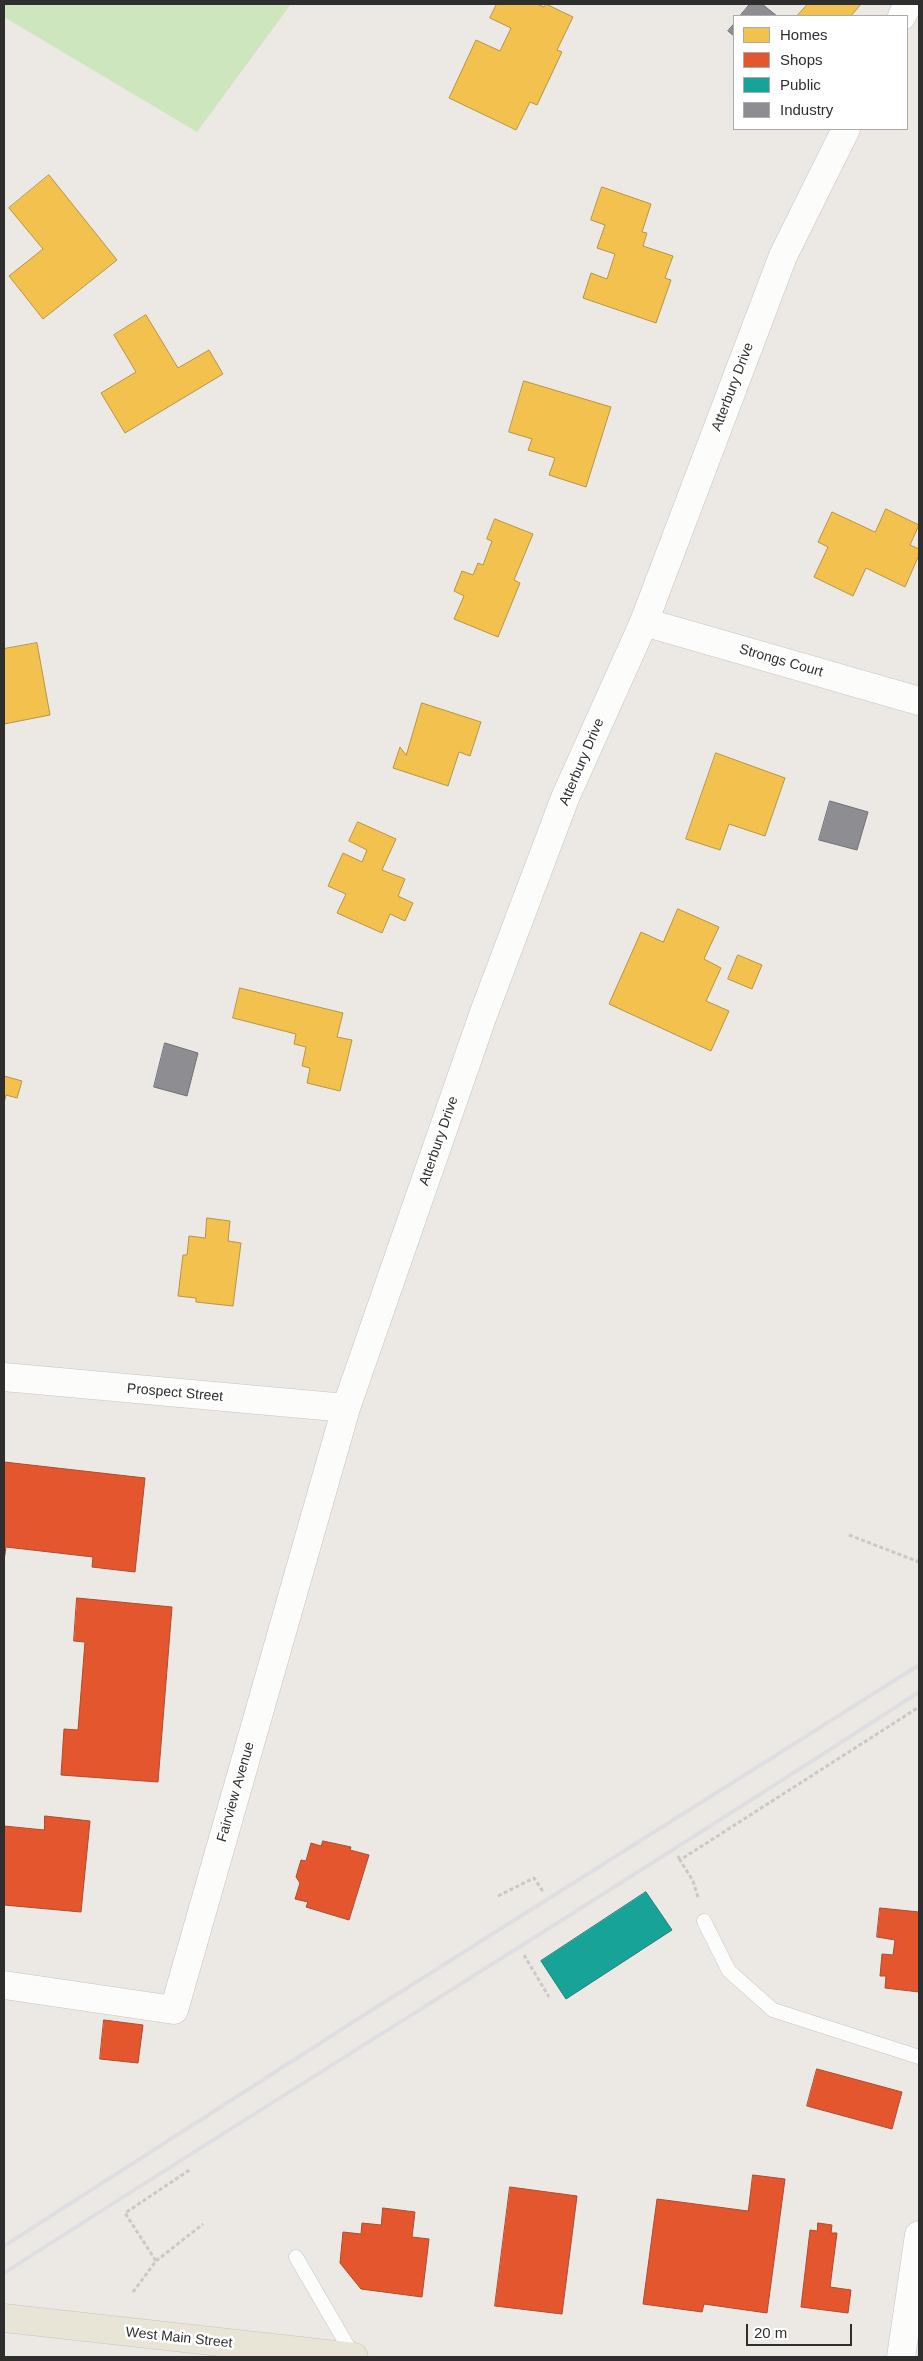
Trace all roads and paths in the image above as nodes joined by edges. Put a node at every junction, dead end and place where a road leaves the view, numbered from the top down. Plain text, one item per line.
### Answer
1 (846, 130) edge
2 (644, 622) junction
3 (919, 701) edge
4 (4, 1378) edge
5 (346, 1408) junction
6 (849, 1536) dead end
7 (919, 1562) edge
8 (919, 1707) edge
9 (678, 1856) dead end
10 (680, 1860) junction
11 (544, 1893) dead end
12 (498, 1896) dead end
13 (704, 1920) joint
14 (524, 1955) dead end
15 (4, 1985) edge
16 (549, 1997) dead end
17 (919, 2057) edge
18 (191, 2170) dead end
19 (203, 2224) dead end
20 (919, 2235) edge
21 (296, 2257) dead end
22 (156, 2261) junction
23 (133, 2292) dead end
24 (4, 2318) edge
25 (354, 2357) edge
26 (900, 2357) edge

1 - 2 street, Atterbury Drive
2 - 3 street, Strongs Court
2 - 5 street, Atterbury Drive
4 - 5 street, Prospect Street
5 - 15 street, Fairview Avenue
6 - 7 path
8 - 10 path
9 - 10 path
10 - 13 path
11 - 12 path
13 - 17 lane
14 - 16 path
18 - 22 path
19 - 22 path
20 - 26 street
21 - 25 lane
22 - 23 path
24 - 25 main road, West Main Street

